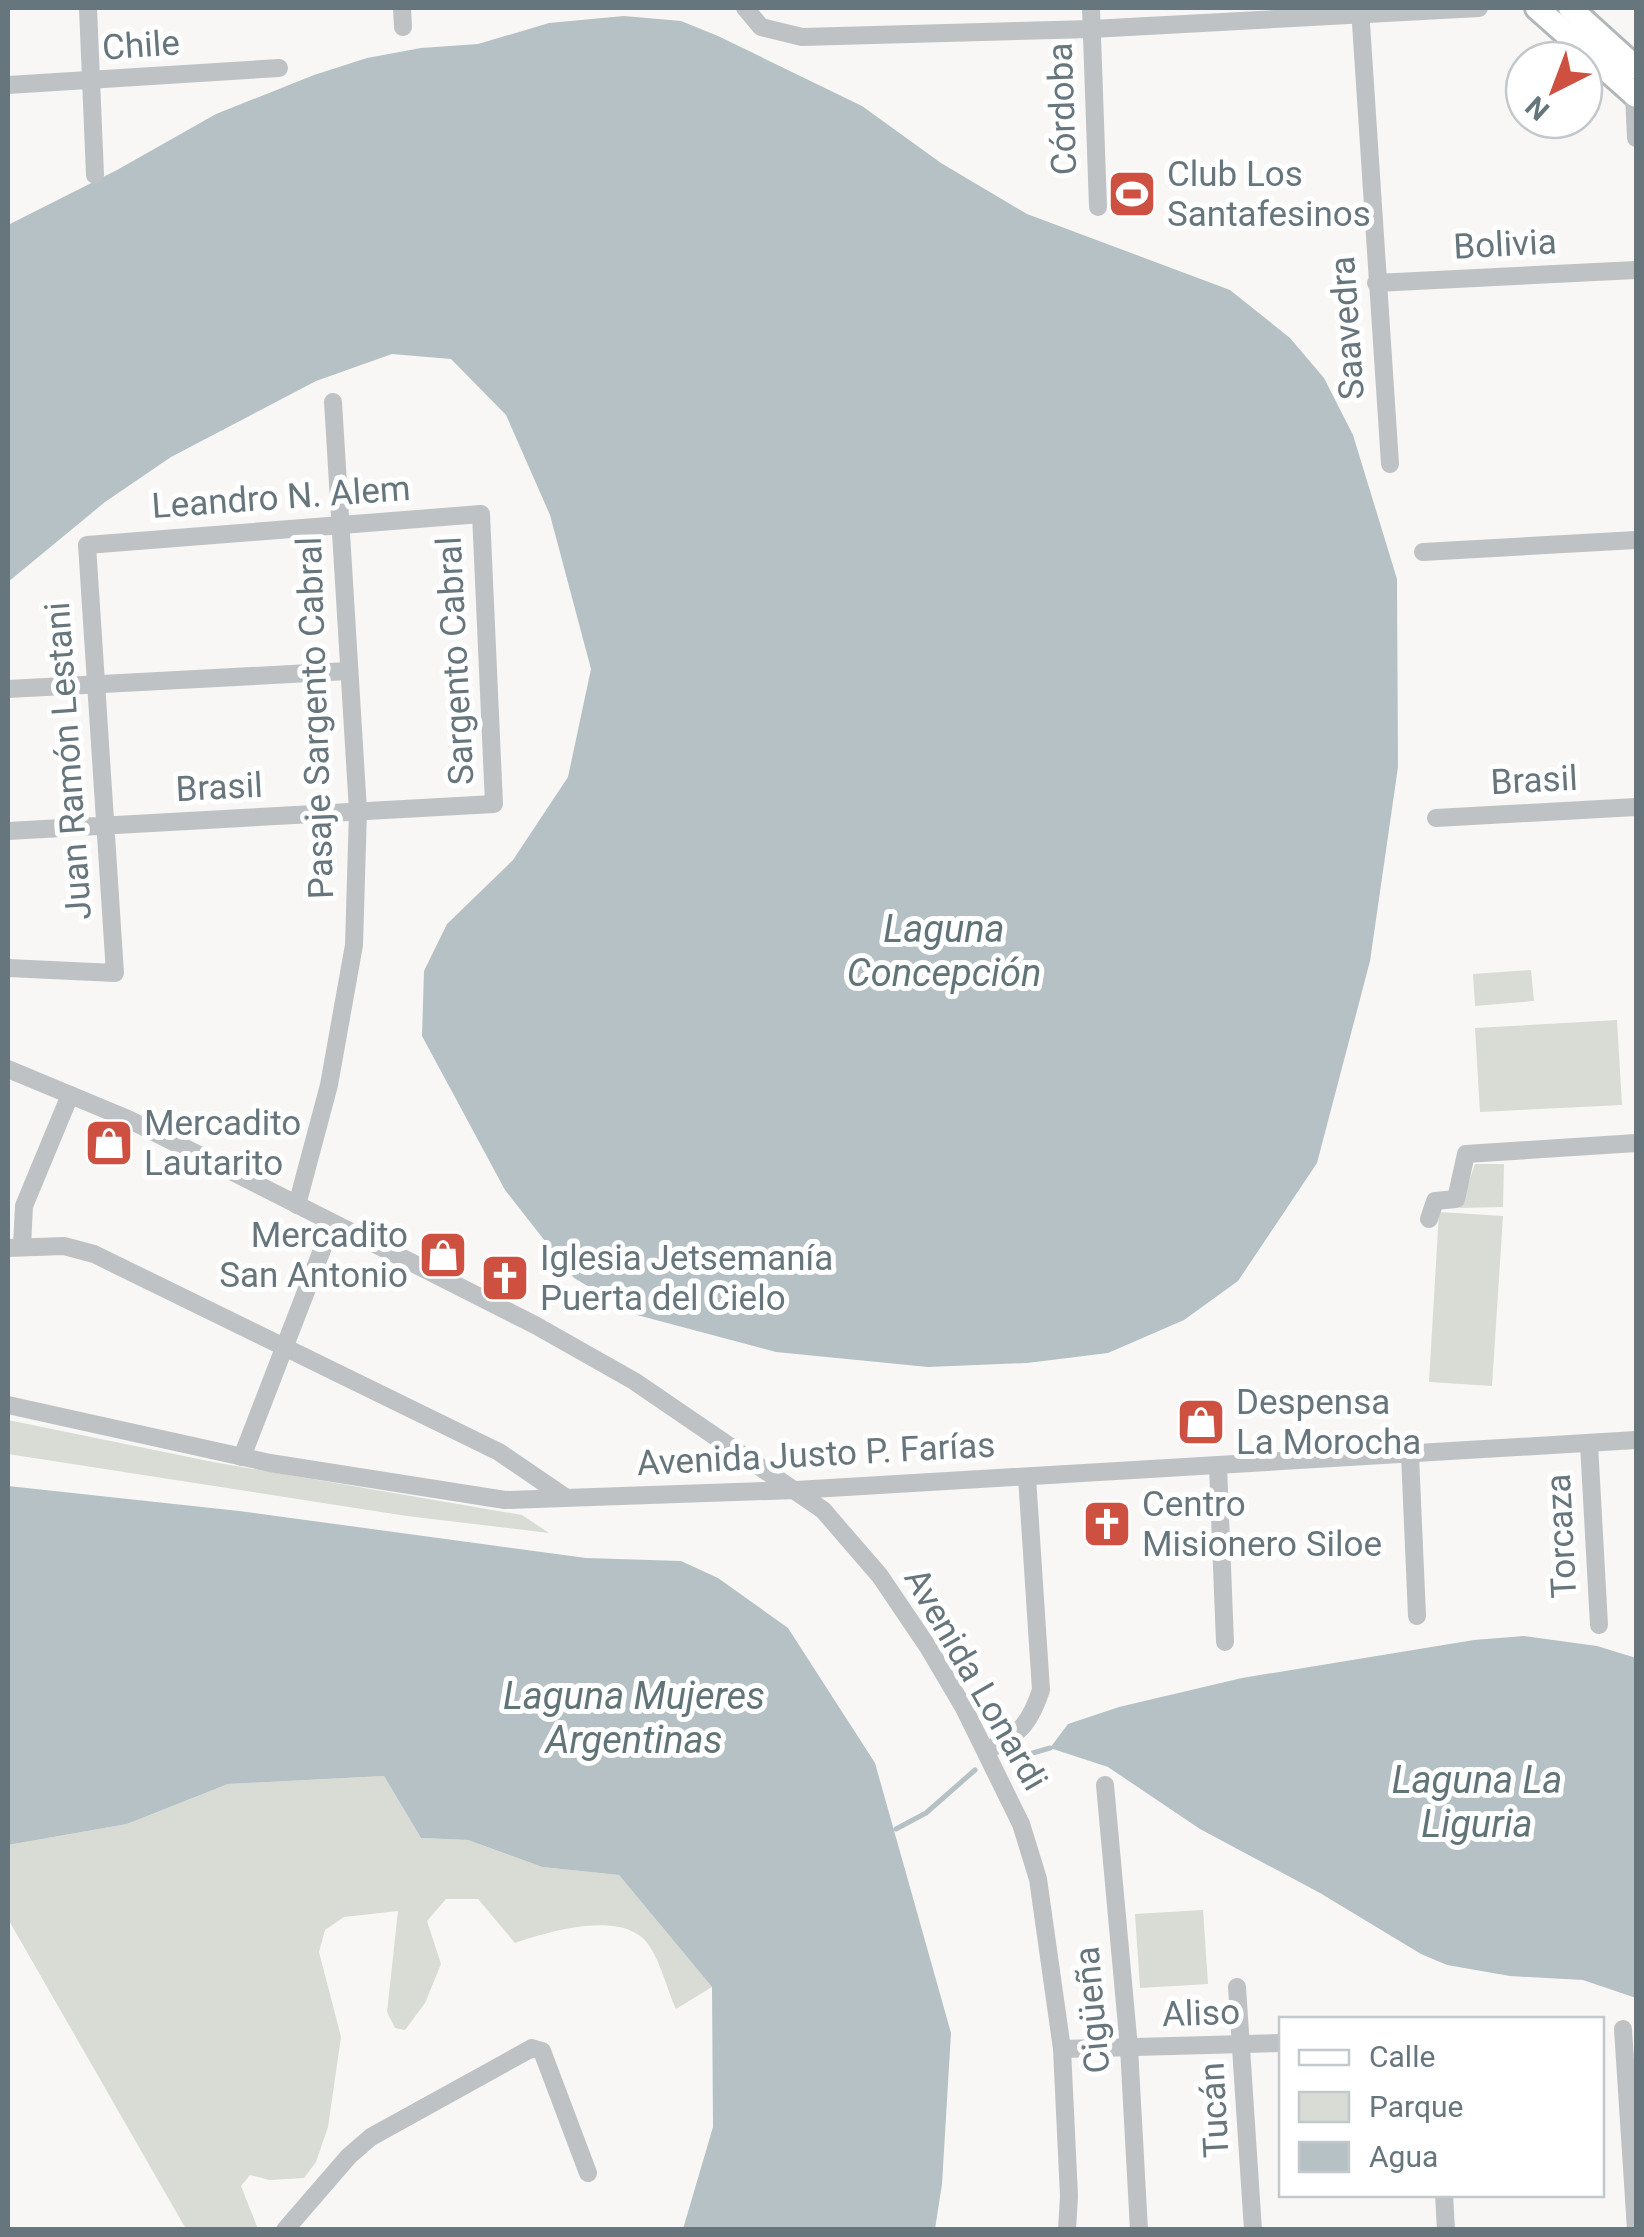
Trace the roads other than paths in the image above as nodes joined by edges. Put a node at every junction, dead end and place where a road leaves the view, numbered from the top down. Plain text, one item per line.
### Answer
1 (88, 8) edge
2 (402, 8) edge
3 (746, 8) edge
4 (1091, 8) edge
5 (1479, 8) edge
6 (1537, 8) edge
7 (1570, 8) edge
8 (1360, 10) edge
9 (403, 28) dead end
10 (1092, 29) junction
11 (279, 68) dead end
12 (1636, 68) edge
13 (92, 81) junction
14 (8, 85) edge
15 (1635, 95) edge
16 (1636, 138) edge
17 (96, 175) dead end
18 (1098, 207) dead end
19 (1636, 270) edge
20 (1376, 283) junction
21 (332, 402) dead end
22 (1390, 464) dead end
23 (481, 514) joint
24 (341, 526) junction
25 (1636, 540) edge
26 (87, 544) joint
27 (1423, 552) dead end
28 (348, 671) junction
29 (95, 684) junction
30 (8, 688) edge
31 (494, 804) joint
32 (1636, 807) edge
33 (358, 811) junction
34 (1436, 818) dead end
35 (104, 826) junction
36 (8, 831) edge
37 (8, 968) edge
38 (8, 1069) edge
39 (70, 1095) junction
40 (1636, 1142) edge
41 (297, 1205) junction
42 (1430, 1219) dead end
43 (332, 1224) junction
44 (15, 1248) edge
45 (286, 1348) junction
46 (8, 1405) edge
47 (1636, 1440) edge
48 (1589, 1444) junction
49 (1410, 1454) junction
50 (242, 1458) junction
51 (1218, 1466) junction
52 (1027, 1477) junction
53 (796, 1490) junction
54 (565, 1497) junction
55 (1417, 1616) dead end
56 (1599, 1625) dead end
57 (1224, 1642) dead end
58 (986, 1751) junction
59 (1105, 1784) dead end
60 (1237, 1987) dead end
61 (1623, 2029) dead end
62 (1279, 2043) edge
63 (1242, 2045) junction
64 (1129, 2048) junction
65 (1062, 2049) junction
66 (588, 2173) dead end
67 (1444, 2197) edge
68 (285, 2230) edge
69 (1067, 2230) edge
70 (1140, 2230) edge
71 (1253, 2230) edge
72 (1446, 2230) edge
73 (1636, 2230) edge

1 - 13 street
2 - 9 street
3 - 10 street
4 - 10 street, Córdoba
5 - 8 street
6 - 15 main road
7 - 12 main road
8 - 10 street
8 - 20 street, Saavedra
10 - 18 street, Córdoba
11 - 13 street, Chile
13 - 14 street, Chile
13 - 17 street
15 - 16 street
19 - 20 street, Bolivia
20 - 22 street, Saavedra
21 - 24 street, Pasaje Sargento Cabral
23 - 24 street, Leandro N. Alem
23 - 31 street, Sargento Cabral
24 - 26 street, Leandro N. Alem
24 - 28 street, Pasaje Sargento Cabral
25 - 27 street
26 - 29 street, Juan Ramón Lestani
28 - 29 street
28 - 33 street, Pasaje Sargento Cabral
29 - 30 street
29 - 35 street, Juan Ramón Lestani
31 - 33 street, Brasil
32 - 34 street, Brasil
33 - 35 street, Brasil
33 - 41 street, Pasaje Sargento Cabral
35 - 36 street, Brasil
35 - 37 street, Juan Ramón Lestani
38 - 39 street, Avenida Lonardi
39 - 41 street, Avenida Lonardi
39 - 44 street
40 - 42 street
41 - 43 street, Avenida Lonardi
43 - 45 street
43 - 53 street, Avenida Lonardi
44 - 45 street
45 - 50 street
45 - 54 street
46 - 50 street, Avenida Justo P. Farías
47 - 48 street, Avenida Justo P. Farías
48 - 49 street, Avenida Justo P. Farías
48 - 56 street, Torcaza
49 - 51 street, Avenida Justo P. Farías
49 - 55 street
50 - 54 street, Avenida Justo P. Farías
51 - 52 street, Avenida Justo P. Farías
51 - 57 street
52 - 53 street, Avenida Justo P. Farías
52 - 58 street
53 - 54 street, Avenida Justo P. Farías
53 - 58 street, Avenida Lonardi
58 - 65 street, Avenida Lonardi
59 - 64 street, Cigüeña
60 - 63 street, Tucán
61 - 73 street
62 - 63 street, Aliso
63 - 64 street, Aliso
63 - 71 street, Tucán
64 - 65 street, Aliso
64 - 70 street, Cigüeña
65 - 69 street, Avenida Lonardi
66 - 68 street
67 - 72 street

